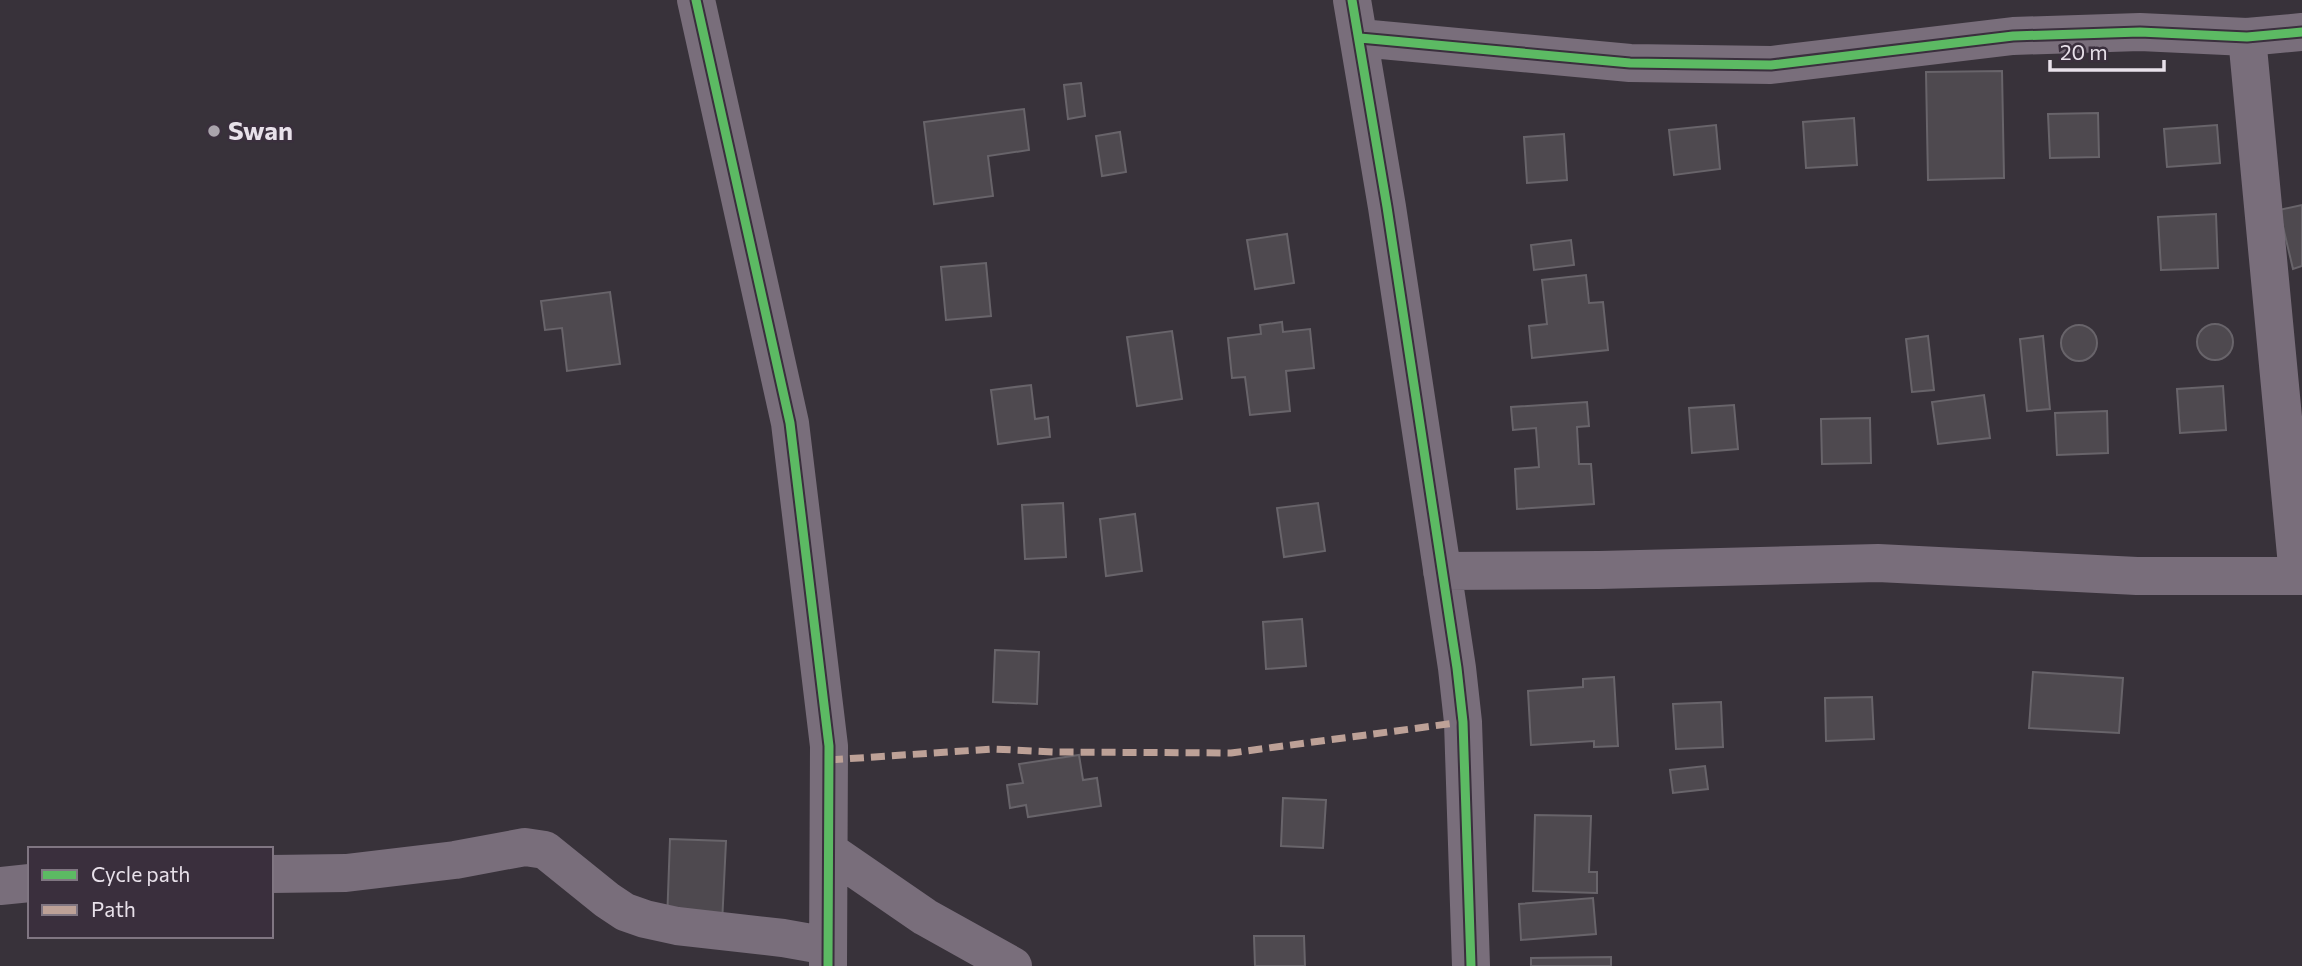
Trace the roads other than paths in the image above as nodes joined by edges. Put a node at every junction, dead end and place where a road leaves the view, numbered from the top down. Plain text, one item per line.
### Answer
1 (696, 0) edge
2 (1352, 0) edge
3 (2302, 32) edge
4 (2247, 37) junction
5 (1360, 38) junction
6 (1443, 571) junction
7 (2300, 576) edge
8 (829, 851) junction
9 (273, 874) edge
10 (28, 883) edge
11 (0, 886) edge
12 (828, 956) edge
13 (1013, 966) edge
14 (1471, 966) edge

1 - 8 street
2 - 5 street
3 - 4 street
4 - 5 street
4 - 7 street
5 - 6 street
6 - 7 street
6 - 14 street
8 - 12 street
8 - 13 street
9 - 12 street
10 - 11 street

